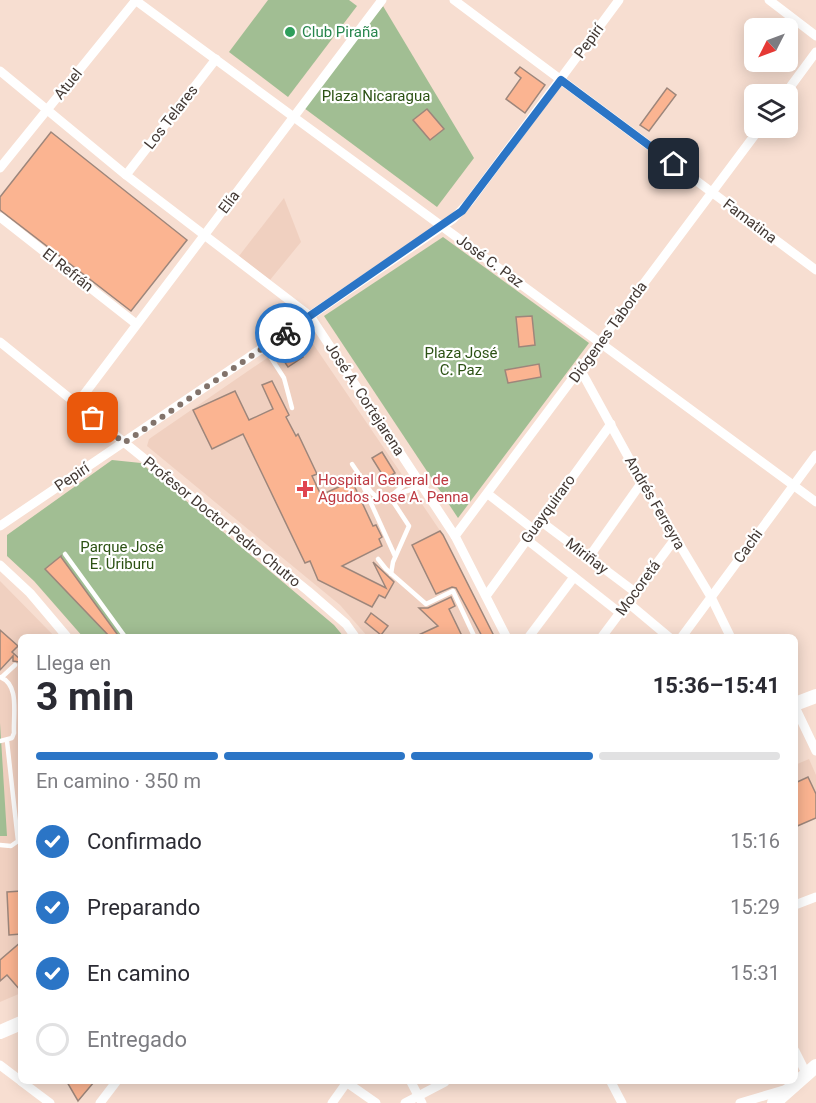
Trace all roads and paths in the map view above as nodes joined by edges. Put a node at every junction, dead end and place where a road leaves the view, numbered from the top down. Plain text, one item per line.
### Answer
1 (135, 0) edge
2 (382, 0) edge
3 (454, 0) edge
4 (619, 0) edge
5 (769, 0) edge
6 (816, 36) edge
7 (816, 52) edge
8 (216, 59) junction
9 (0, 71) edge
10 (561, 80) junction
11 (792, 84) edge
12 (47, 110) junction
13 (293, 117) junction
14 (752, 138) edge
15 (0, 168) edge
16 (126, 175) junction
17 (712, 192) junction
18 (0, 217) edge
19 (443, 226) junction
20 (204, 235) junction
21 (816, 270) edge
22 (310, 316) junction
23 (135, 323) junction
24 (599, 341) junction
25 (0, 342) edge
26 (264, 347) junction
27 (580, 369) junction
28 (76, 405) junction
29 (292, 408) dead end
30 (611, 424) junction
31 (124, 443) junction
32 (816, 455) edge
33 (352, 464) dead end
34 (415, 476) junction
35 (360, 477) junction
36 (642, 482) junction
37 (794, 484) junction
38 (422, 486) junction
39 (488, 494) junction
40 (390, 497) junction
41 (816, 502) edge
42 (539, 520) junction
43 (0, 526) edge
44 (533, 529) junction
45 (455, 536) junction
46 (526, 539) junction
47 (675, 539) junction
48 (64, 554) dead end
49 (395, 556) junction
50 (589, 557) junction
51 (378, 559) dead end
52 (0, 565) edge
53 (391, 574) junction
54 (574, 577) junction
55 (635, 592) junction
56 (486, 596) junction
57 (711, 597) junction
58 (627, 603) junction
59 (620, 613) junction
60 (65, 634) edge
61 (123, 634) edge
62 (353, 634) edge
63 (473, 634) edge
64 (505, 634) edge
65 (531, 634) edge
66 (605, 634) edge
67 (665, 634) edge
68 (684, 634) edge
69 (729, 634) edge
70 (15, 665) dead end
71 (1, 677) edge
72 (816, 696) edge
73 (798, 704) edge
74 (798, 712) edge
75 (0, 741) edge
76 (7, 741) junction
77 (816, 751) edge
78 (0, 845) edge
79 (816, 897) edge
80 (798, 904) edge
81 (18, 1024) edge
82 (0, 1032) edge
83 (798, 1055) edge
84 (0, 1065) edge
85 (811, 1070) edge
86 (18, 1079) edge
87 (798, 1082) edge
88 (25, 1084) edge
89 (114, 1084) edge
90 (346, 1084) edge
91 (350, 1084) edge
92 (412, 1084) edge
93 (442, 1084) edge
94 (612, 1084) edge
95 (795, 1084) edge
96 (792, 1087) junction
97 (420, 1099) edge
98 (50, 1103) edge
99 (100, 1103) edge
100 (332, 1103) edge
101 (376, 1103) edge
102 (405, 1103) edge
103 (622, 1103) edge
104 (740, 1103) edge
105 (774, 1103) edge

1 - 8 street, José C. Paz
1 - 12 street, Atuel
2 - 13 street, Elía
3 - 10 street, Famatina
4 - 10 street, Pepirí
5 - 6 street
7 - 11 street
8 - 13 street, José C. Paz
8 - 16 street, Los Telares
9 - 12 street, José A. Cortejarena
10 - 17 street, Famatina
10 - 19 street, Pepirí
12 - 15 street, Atuel
12 - 16 street, José A. Cortejarena
13 - 19 street, José C. Paz
13 - 20 street, Elía
14 - 17 street, Diógenes Taborda
16 - 20 street, José A. Cortejarena
17 - 21 street, Famatina
17 - 24 street, Diógenes Taborda
18 - 23 street, El Refrán
19 - 22 street, Pepirí
19 - 24 street, José C. Paz
20 - 22 street, José A. Cortejarena
20 - 23 street, Elía
22 - 26 street, Pepirí
22 - 34 street, José A. Cortejarena
23 - 28 street, Elía
24 - 27 street, Diógenes Taborda
24 - 37 street, José C. Paz
25 - 28 street, Profesor Doctor Pedro Chutro
26 - 29 lane
26 - 31 street, Pepirí
27 - 30 street, Andrés Ferreyra
27 - 39 street, Diógenes Taborda
28 - 31 street, Profesor Doctor Pedro Chutro
30 - 36 street, Andrés Ferreyra
30 - 42 street, Guayquiraro
31 - 43 street, Pepirí
31 - 62 street, Profesor Doctor Pedro Chutro
32 - 37 street, Cachi
33 - 35 lane
34 - 38 street, José A. Cortejarena
34 - 40 lane
35 - 40 lane
35 - 49 lane
36 - 47 street, Andrés Ferreyra
36 - 50 street
37 - 41 street, José C. Paz
37 - 57 street, Cachi
38 - 40 lane
38 - 45 street, José A. Cortejarena
39 - 44 street
39 - 45 street, Diógenes Taborda
40 - 49 lane
42 - 44 street, Guayquiraro
42 - 50 street, Miriñay
44 - 46 street, Guayquiraro
45 - 56 street, José A. Cortejarena
46 - 54 street, Miriñay
46 - 56 street, Guayquiraro
47 - 55 street, Mocoretá
47 - 57 street, Andrés Ferreyra
48 - 61 lane
49 - 53 lane
50 - 55 street, Miriñay
51 - 53 lane
52 - 60 street
53 - 63 lane
54 - 59 street, Miriñay
54 - 65 street
55 - 58 street, Mocoretá
56 - 64 street, José A. Cortejarena
57 - 68 street, Cachi
57 - 69 street, Andrés Ferreyra
58 - 59 street, Mocoretá
58 - 67 street
59 - 66 street, Mocoretá
70 - 71 lane
71 - 76 lane
72 - 73 main road
74 - 77 street
75 - 76 lane
76 - 78 lane
79 - 80 street
81 - 82 main road
83 - 85 street
84 - 86 street
85 - 87 main road
88 - 98 street
89 - 99 street
90 - 100 street
91 - 101 street
92 - 97 street
93 - 97 street
94 - 103 street
95 - 96 main road
96 - 104 street
96 - 105 main road
97 - 102 street

